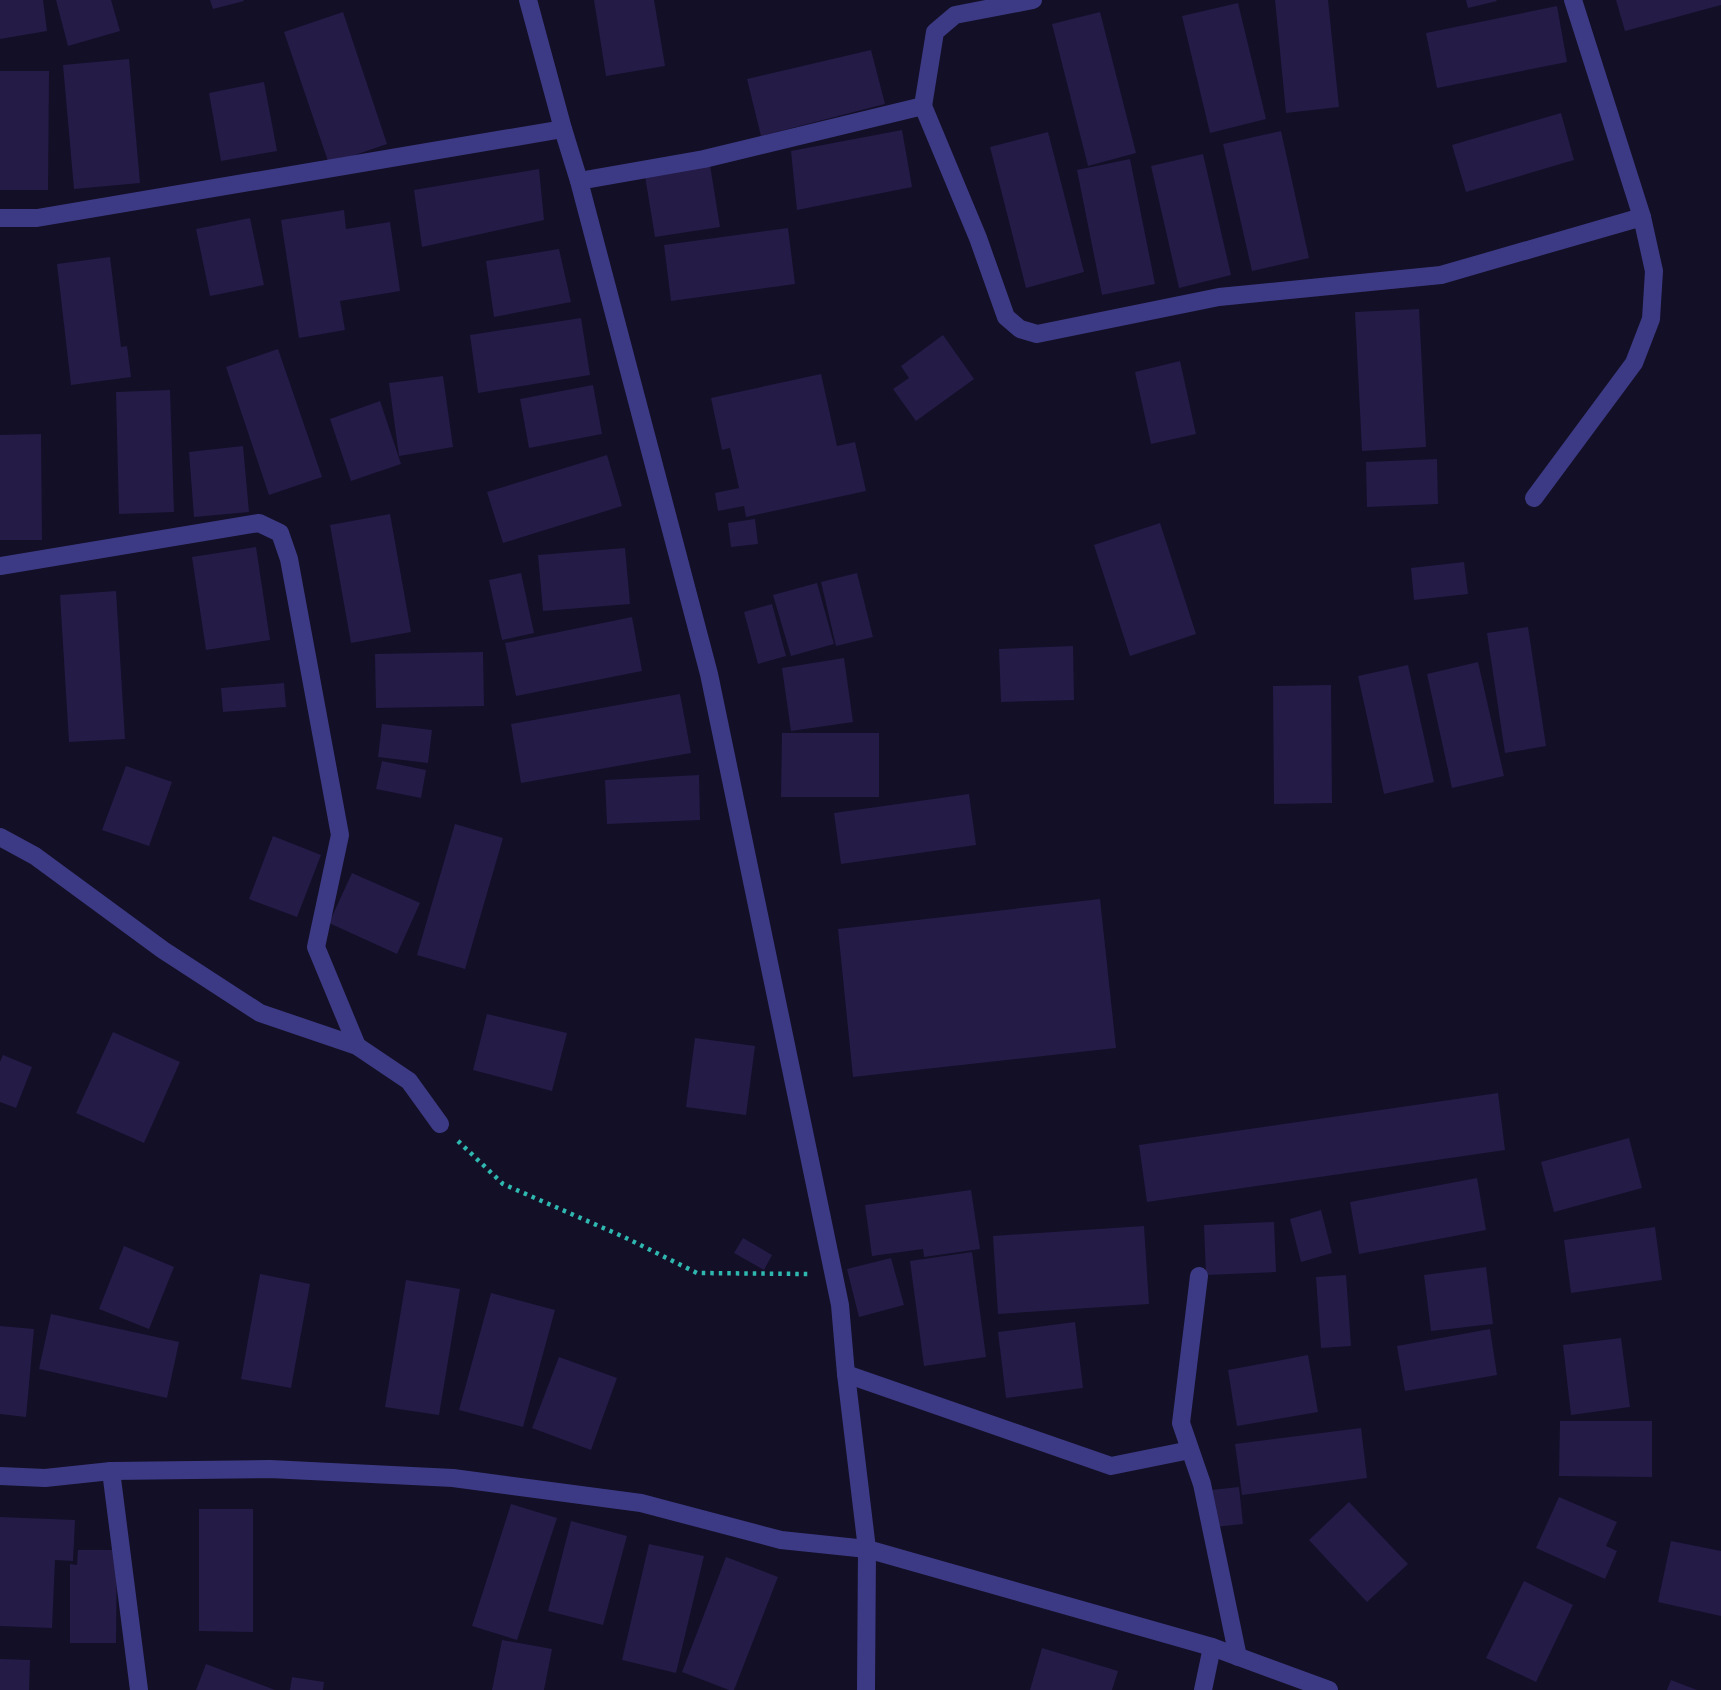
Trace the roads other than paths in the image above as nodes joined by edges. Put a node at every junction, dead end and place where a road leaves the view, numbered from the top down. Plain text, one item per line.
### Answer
1 (528, 0) edge
2 (1033, 0) edge
3 (1573, 0) edge
4 (923, 106) junction
5 (563, 129) junction
6 (579, 181) junction
7 (1642, 217) junction
8 (0, 218) edge
9 (1534, 498) dead end
10 (0, 566) edge
11 (0, 837) edge
12 (357, 1046) junction
13 (440, 1124) road end
14 (1199, 1276) dead end
15 (846, 1374) junction
16 (1190, 1450) junction
17 (111, 1471) junction
18 (0, 1476) edge
19 (867, 1549) junction
20 (1212, 1647) junction
21 (1238, 1657) junction
22 (139, 1690) edge
23 (866, 1690) edge
24 (1203, 1690) edge
25 (1329, 1690) edge

1 - 5 street
2 - 4 street
3 - 7 street
4 - 6 street
4 - 7 street
5 - 6 street
5 - 8 street
6 - 15 street
7 - 9 street
10 - 12 street
11 - 12 street
12 - 13 street
14 - 16 street
15 - 16 street
15 - 19 street
16 - 21 street
17 - 18 street
17 - 19 street
17 - 22 street
19 - 20 street
19 - 23 street
20 - 21 street
20 - 24 street
21 - 25 street

